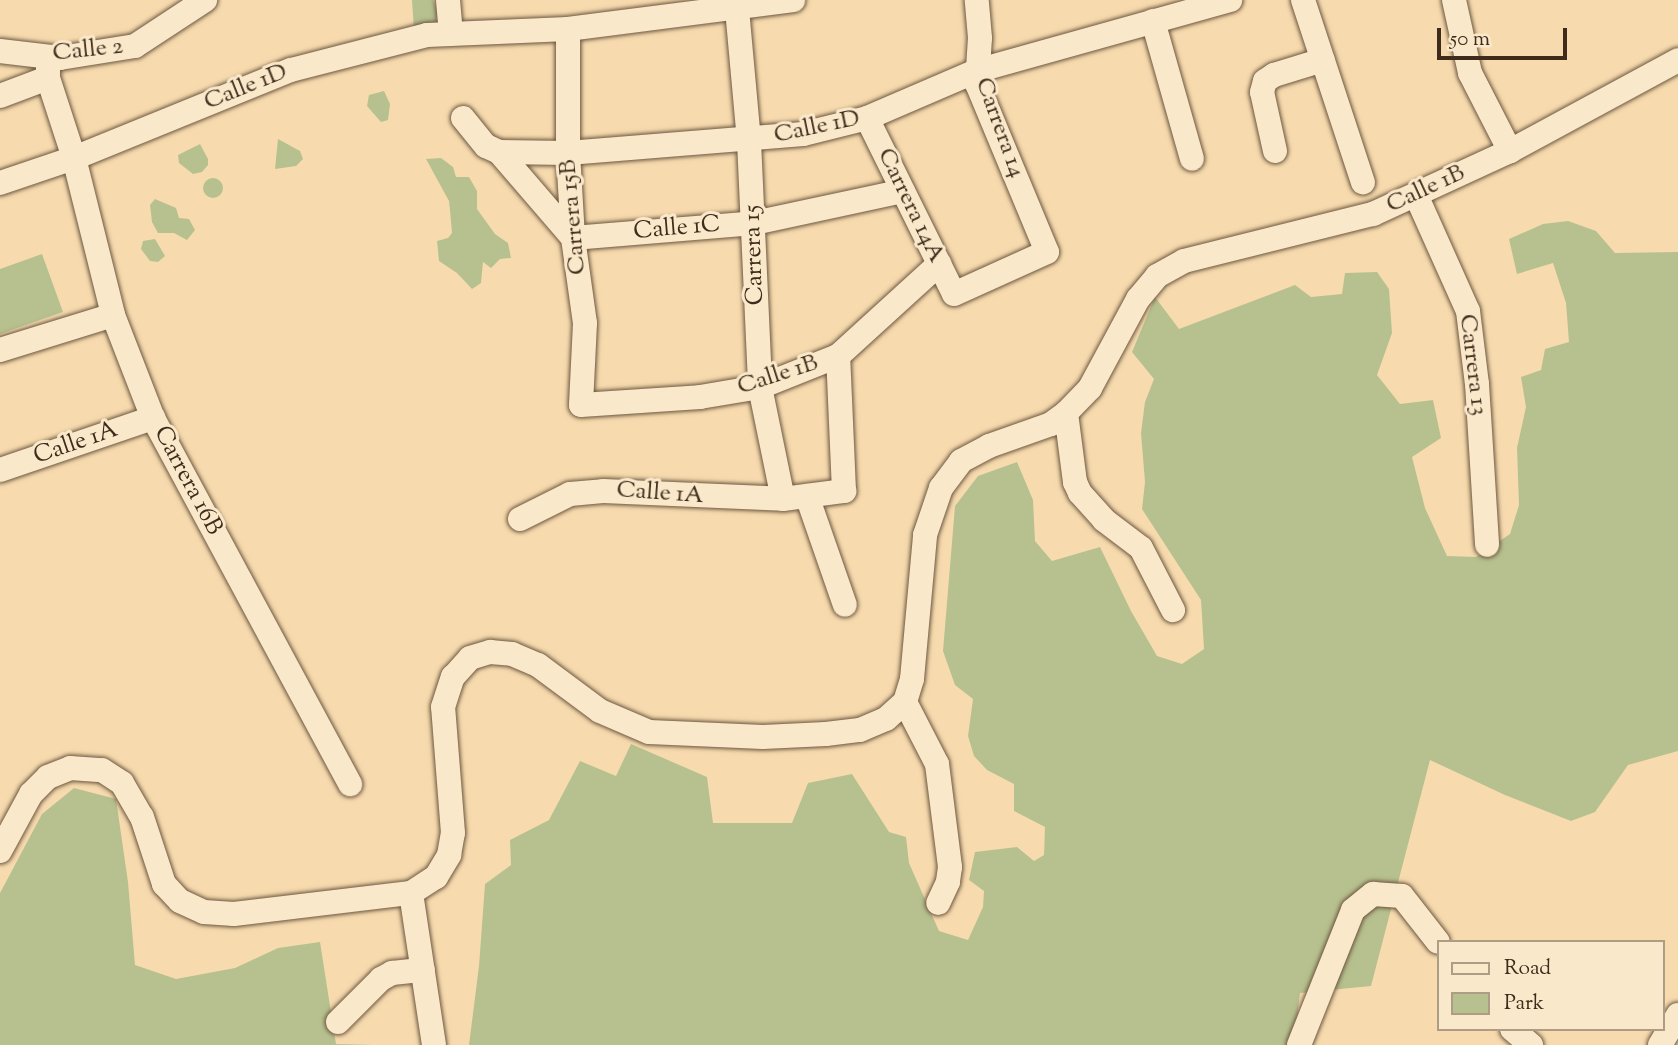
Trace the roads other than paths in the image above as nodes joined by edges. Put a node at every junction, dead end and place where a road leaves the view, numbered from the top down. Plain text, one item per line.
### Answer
1 (205, 0) edge
2 (448, 0) edge
3 (793, 0) edge
4 (978, 0) edge
5 (1230, 0) edge
6 (1303, 0) edge
7 (1454, 0) edge
8 (737, 9) junction
9 (1153, 22) junction
10 (568, 29) junction
11 (450, 34) junction
12 (0, 51) edge
13 (1323, 60) junction
14 (1678, 60) edge
15 (48, 68) junction
16 (976, 71) junction
17 (0, 96) edge
18 (463, 118) dead end
19 (867, 118) junction
20 (749, 141) junction
21 (1275, 151) dead end
22 (1510, 151) junction
23 (499, 152) junction
24 (568, 153) junction
25 (74, 158) junction
26 (1192, 159) dead end
27 (1363, 182) dead end
28 (0, 183) edge
29 (903, 191) junction
30 (1416, 195) junction
31 (754, 223) junction
32 (573, 237) junction
33 (939, 264) junction
34 (954, 294) joint
35 (113, 315) junction
36 (0, 350) edge
37 (838, 356) junction
38 (760, 387) junction
39 (581, 405) joint
40 (1066, 414) junction
41 (153, 418) junction
42 (0, 470) edge
43 (795, 497) junction
44 (520, 519) dead end
45 (1488, 545) dead end
46 (845, 605) dead end
47 (1173, 610) dead end
48 (905, 702) junction
49 (350, 784) dead end
50 (0, 851) edge
51 (411, 893) junction
52 (938, 904) dead end
53 (1436, 940) edge
54 (423, 970) junction
55 (1678, 1015) edge
56 (338, 1022) dead end
57 (1514, 1031) edge
58 (434, 1045) edge
59 (1299, 1045) edge
60 (1531, 1045) edge
61 (1660, 1045) edge

1 - 15 street, Calle 2
2 - 11 street
3 - 8 street, Calle 1D
4 - 16 street, Carrera 14
5 - 9 street, Calle 1D
6 - 13 street
7 - 22 street
8 - 10 street, Calle 1D
8 - 20 street, Carrera 15
9 - 16 street, Calle 1D
9 - 26 street
10 - 11 street, Calle 1D
10 - 24 street, Carrera 15B
11 - 25 street, Calle 1D
12 - 15 street, Calle 2
13 - 21 street
13 - 27 street
14 - 22 street, Calle 1B
15 - 17 street
15 - 25 street, Carrera 16B
16 - 19 street, Calle 1D
16 - 34 street, Carrera 14
18 - 23 street
19 - 20 street, Calle 1D
19 - 29 street, Carrera 14A
20 - 24 street, Calle 1D
20 - 31 street, Carrera 15
22 - 30 street, Calle 1B
23 - 24 street, Calle 1D
23 - 32 street
24 - 32 street, Carrera 15B
25 - 28 street, Calle 1D
25 - 35 street, Carrera 16B
29 - 31 street, Calle 1C
29 - 33 street, Carrera 14A
30 - 40 street, Calle 1B
30 - 45 street, Carrera 13
31 - 32 street, Calle 1C
31 - 38 street, Carrera 15
32 - 39 street, Carrera 15B
33 - 34 street, Carrera 14A
33 - 37 street, Calle 1B
35 - 36 street
35 - 41 street, Carrera 16B
37 - 38 street, Calle 1B
37 - 43 street, Calle 1A
38 - 39 street, Calle 1B
38 - 43 street, Carrera 15
40 - 47 street
40 - 48 street
41 - 42 street, Calle 1A
41 - 49 street, Carrera 16B
43 - 44 street, Calle 1A
43 - 46 street
48 - 51 street
48 - 52 street
50 - 51 street
51 - 54 street
53 - 59 street
54 - 56 street
54 - 58 street
55 - 61 street
57 - 60 street

